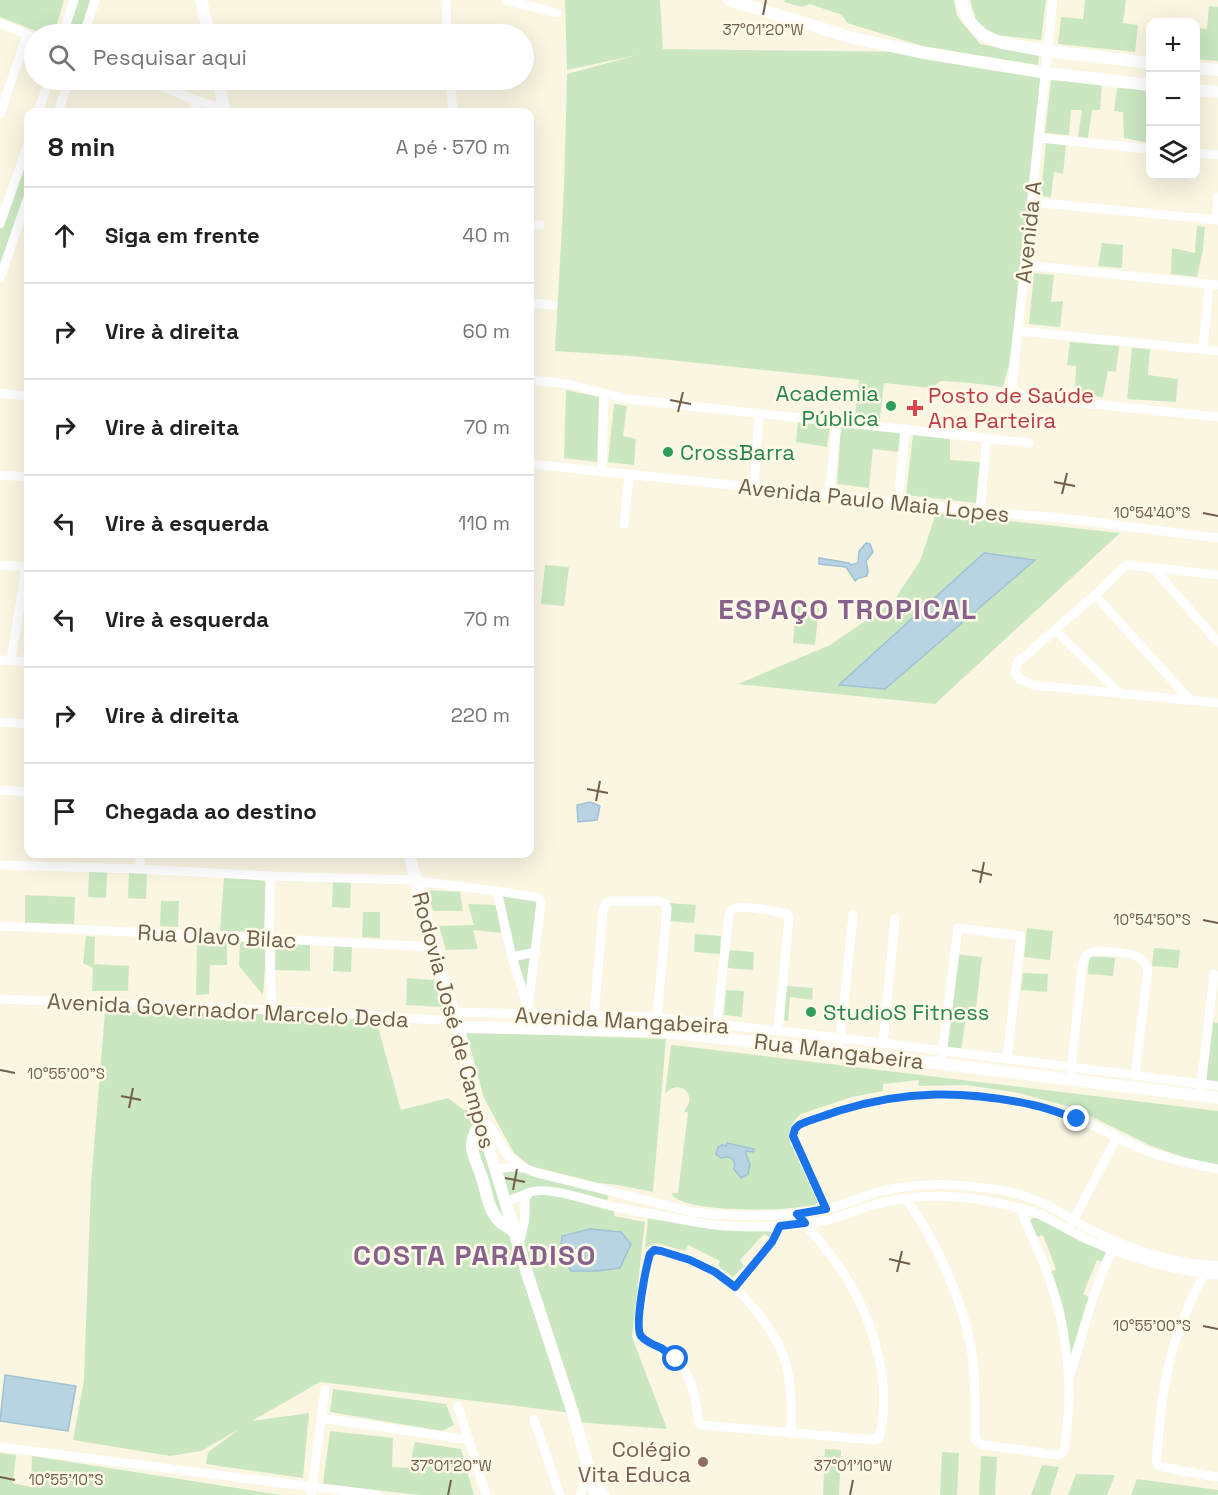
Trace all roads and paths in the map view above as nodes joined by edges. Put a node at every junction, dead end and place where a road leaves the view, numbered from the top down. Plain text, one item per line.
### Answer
1 (74, 0) edge
2 (95, 0) edge
3 (201, 0) edge
4 (446, 0) edge
5 (505, 0) edge
6 (729, 0) edge
7 (960, 0) edge
8 (1053, 0) edge
9 (557, 13) dead end
10 (0, 23) edge
11 (66, 24) edge
12 (87, 24) edge
13 (207, 24) edge
14 (447, 24) edge
15 (24, 33) edge
16 (1048, 51) junction
17 (24, 54) edge
18 (1146, 63) edge
19 (1200, 68) edge
20 (1218, 70) edge
21 (1046, 73) junction
22 (1146, 85) edge
23 (46, 90) edge
24 (66, 90) edge
25 (170, 90) edge
26 (220, 90) edge
27 (451, 90) edge
28 (1200, 90) edge
29 (1218, 91) edge
30 (195, 100) junction
31 (39, 108) edge
32 (59, 108) edge
33 (196, 108) edge
34 (217, 108) edge
35 (224, 108) edge
36 (453, 108) edge
37 (0, 114) edge
38 (1039, 138) junction
39 (1146, 149) edge
40 (1200, 153) edge
41 (1218, 155) edge
42 (24, 167) edge
43 (1218, 197) edge
44 (1031, 202) junction
45 (24, 209) edge
46 (1217, 220) edge
47 (0, 224) edge
48 (1025, 265) junction
49 (0, 278) edge
50 (1214, 285) edge
51 (534, 303) edge
52 (554, 305) dead end
53 (1018, 331) junction
54 (1203, 350) junction
55 (1218, 351) edge
56 (534, 380) edge
57 (0, 393) edge
58 (604, 394) junction
59 (24, 396) edge
60 (759, 413) junction
61 (1218, 417) edge
62 (837, 422) junction
63 (905, 429) junction
64 (987, 438) junction
65 (1029, 443) dead end
66 (534, 464) edge
67 (602, 472) junction
68 (0, 475) edge
69 (629, 475) junction
70 (24, 477) edge
71 (754, 487) junction
72 (829, 495) junction
73 (898, 502) junction
74 (980, 511) junction
75 (624, 524) dead end
76 (1218, 538) edge
77 (0, 564) edge
78 (24, 567) edge
79 (1153, 568) junction
80 (1218, 575) edge
81 (24, 584) edge
82 (1095, 595) junction
83 (1055, 630) junction
84 (1218, 642) edge
85 (0, 660) edge
86 (11, 660) junction
87 (24, 662) edge
88 (1119, 693) junction
89 (1190, 700) junction
90 (1218, 703) edge
91 (0, 722) edge
92 (24, 724) edge
93 (0, 790) edge
94 (24, 792) edge
95 (141, 858) edge
96 (410, 858) edge
97 (0, 865) edge
98 (140, 869) junction
99 (270, 876) junction
100 (416, 881) junction
101 (497, 891) junction
102 (853, 915) dead end
103 (895, 920) dead end
104 (0, 926) edge
105 (269, 939) junction
106 (434, 947) junction
107 (536, 952) junction
108 (512, 957) junction
109 (1214, 974) dead end
110 (0, 999) edge
111 (272, 1010) junction
112 (528, 1011) junction
113 (657, 1017) junction
114 (456, 1020) junction
115 (593, 1023) junction
116 (716, 1030) junction
117 (778, 1031) junction
118 (883, 1043) junction
119 (839, 1044) junction
120 (941, 1057) junction
121 (1007, 1059) junction
122 (1071, 1066) junction
123 (1135, 1075) junction
124 (1070, 1080) junction
125 (1218, 1086) edge
126 (1201, 1090) junction
127 (1218, 1098) edge
128 (480, 1119) junction
129 (1117, 1137) junction
130 (524, 1168) junction
131 (1218, 1169) edge
132 (495, 1170) junction
133 (483, 1181) junction
134 (958, 1185) junction
135 (608, 1191) junction
136 (528, 1192) junction
137 (960, 1197) junction
138 (487, 1199) junction
139 (906, 1199) junction
140 (506, 1202) junction
141 (657, 1202) junction
142 (606, 1205) junction
143 (1020, 1208) junction
144 (826, 1209) junction
145 (655, 1214) junction
146 (797, 1214) junction
147 (1074, 1219) junction
148 (805, 1223) junction
149 (780, 1226) junction
150 (1070, 1230) junction
151 (515, 1232) junction
152 (519, 1246) junction
153 (1112, 1250) junction
154 (1218, 1266) edge
155 (1205, 1269) junction
156 (1218, 1275) edge
157 (735, 1287) junction
158 (1069, 1381) junction
159 (325, 1390) dead end
160 (458, 1406) dead end
161 (321, 1418) junction
162 (534, 1420) dead end
163 (791, 1434) junction
164 (469, 1440) junction
165 (0, 1447) edge
166 (591, 1476) junction
167 (1218, 1477) edge
168 (312, 1491) edge
169 (376, 1495) edge
170 (486, 1495) edge
171 (560, 1495) edge
172 (580, 1495) edge
173 (596, 1495) edge
174 (605, 1495) edge

1 - 11 street
2 - 12 street
3 - 13 street
4 - 14 street
5 - 9 street
6 - 21 street
7 - 16 street
8 - 16 street, Avenida A
10 - 15 street
16 - 18 street
16 - 21 street, Avenida A
17 - 37 street
19 - 20 street
21 - 22 street
21 - 38 street, Avenida A
23 - 31 street
24 - 32 street
25 - 30 street
26 - 35 street
27 - 36 street
28 - 29 street
30 - 33 street
30 - 34 street
38 - 39 street
38 - 44 street, Avenida A
40 - 41 street
42 - 47 street
43 - 46 street
44 - 46 street
44 - 48 street, Avenida A
45 - 49 street
48 - 50 street
48 - 53 street, Avenida A
50 - 54 street
51 - 52 street
53 - 54 street
53 - 61 street, Avenida A
54 - 55 street
56 - 58 street
57 - 59 street
58 - 60 street
58 - 67 street
60 - 62 street
60 - 71 street
62 - 63 street
62 - 72 street
63 - 64 street
63 - 73 street
64 - 65 street
64 - 74 street
66 - 67 street, Avenida Paulo Maia Lopes
67 - 69 street, Avenida Paulo Maia Lopes
68 - 70 street
69 - 71 street, Avenida Paulo Maia Lopes
69 - 75 street
71 - 72 street, Avenida Paulo Maia Lopes
72 - 73 street, Avenida Paulo Maia Lopes
73 - 74 street, Avenida Paulo Maia Lopes
74 - 76 street, Avenida Paulo Maia Lopes
77 - 78 street
79 - 80 street
79 - 82 street
79 - 84 street
81 - 86 street
82 - 83 street
82 - 89 street
83 - 88 street
83 - 88 street
85 - 86 street
86 - 87 street
88 - 89 street
89 - 90 street
91 - 92 street
93 - 94 street
95 - 98 street
96 - 100 street, Rodovia José de Campos
97 - 98 street
98 - 99 street
99 - 100 street
99 - 105 street
100 - 101 street
100 - 106 street, Rodovia José de Campos
101 - 107 street
101 - 108 street
102 - 119 street
103 - 118 street
104 - 105 street, Rua Olavo Bilac
105 - 106 street, Rua Olavo Bilac
105 - 111 street
106 - 114 street, Rodovia José de Campos
107 - 108 street
107 - 112 street
108 - 112 street
109 - 126 street
110 - 111 street, Avenida Governador Marcelo Deda
111 - 114 street, Avenida Governador Marcelo Deda
112 - 114 street, Avenida Mangabeira
112 - 115 street, Avenida Mangabeira
113 - 115 street, Avenida Mangabeira
113 - 115 street
113 - 116 street, Avenida Mangabeira
114 - 115 street, Rua Mangabeira
114 - 128 street, Rodovia José de Campos
115 - 116 street, Rua Mangabeira
116 - 117 street, Avenida Mangabeira
116 - 117 street
116 - 119 street, Rua Mangabeira
117 - 119 street, Avenida Mangabeira
118 - 119 street, Avenida Mangabeira
118 - 120 street, Avenida Mangabeira
119 - 120 street, Rua Mangabeira
120 - 121 street, Avenida Mangabeira
120 - 121 street
120 - 124 street, Rua Mangabeira
121 - 122 street, Avenida Mangabeira
122 - 123 street, Avenida Mangabeira
122 - 123 street
122 - 124 street
123 - 126 street, Avenida Mangabeira
124 - 126 street, Rua Mangabeira
125 - 126 street, Avenida Mangabeira
126 - 127 street, Rua Mangabeira
128 - 130 street
128 - 132 street, Rodovia José de Campos
128 - 133 street
129 - 131 street
129 - 144 street
129 - 147 street
130 - 132 street
130 - 135 street
132 - 133 street
132 - 140 street, Rodovia José de Campos
133 - 138 street
134 - 137 street
134 - 144 street
134 - 147 street
135 - 141 street
135 - 142 street
136 - 140 street
136 - 142 street
136 - 152 street
137 - 139 street
137 - 143 street
138 - 140 street
138 - 151 street
139 - 148 street
139 - 158 street
140 - 151 street, Rodovia José de Campos
141 - 145 street
141 - 146 street
142 - 145 street
143 - 150 street
143 - 158 street
144 - 146 street
145 - 149 street
146 - 148 street
147 - 150 street
147 - 155 street
148 - 149 street
148 - 163 street
149 - 157 street
150 - 153 street
151 - 152 street, Rodovia José de Campos
152 - 166 street, Rodovia José de Campos
153 - 155 street
153 - 158 street
154 - 155 street
155 - 156 street
155 - 167 street
157 - 163 street
157 - 163 street
159 - 161 street
160 - 164 street
161 - 164 street
161 - 168 street
162 - 171 street
164 - 170 street
165 - 168 street
166 - 172 street
166 - 173 street, Rodovia José de Campos
166 - 174 street
168 - 169 street

